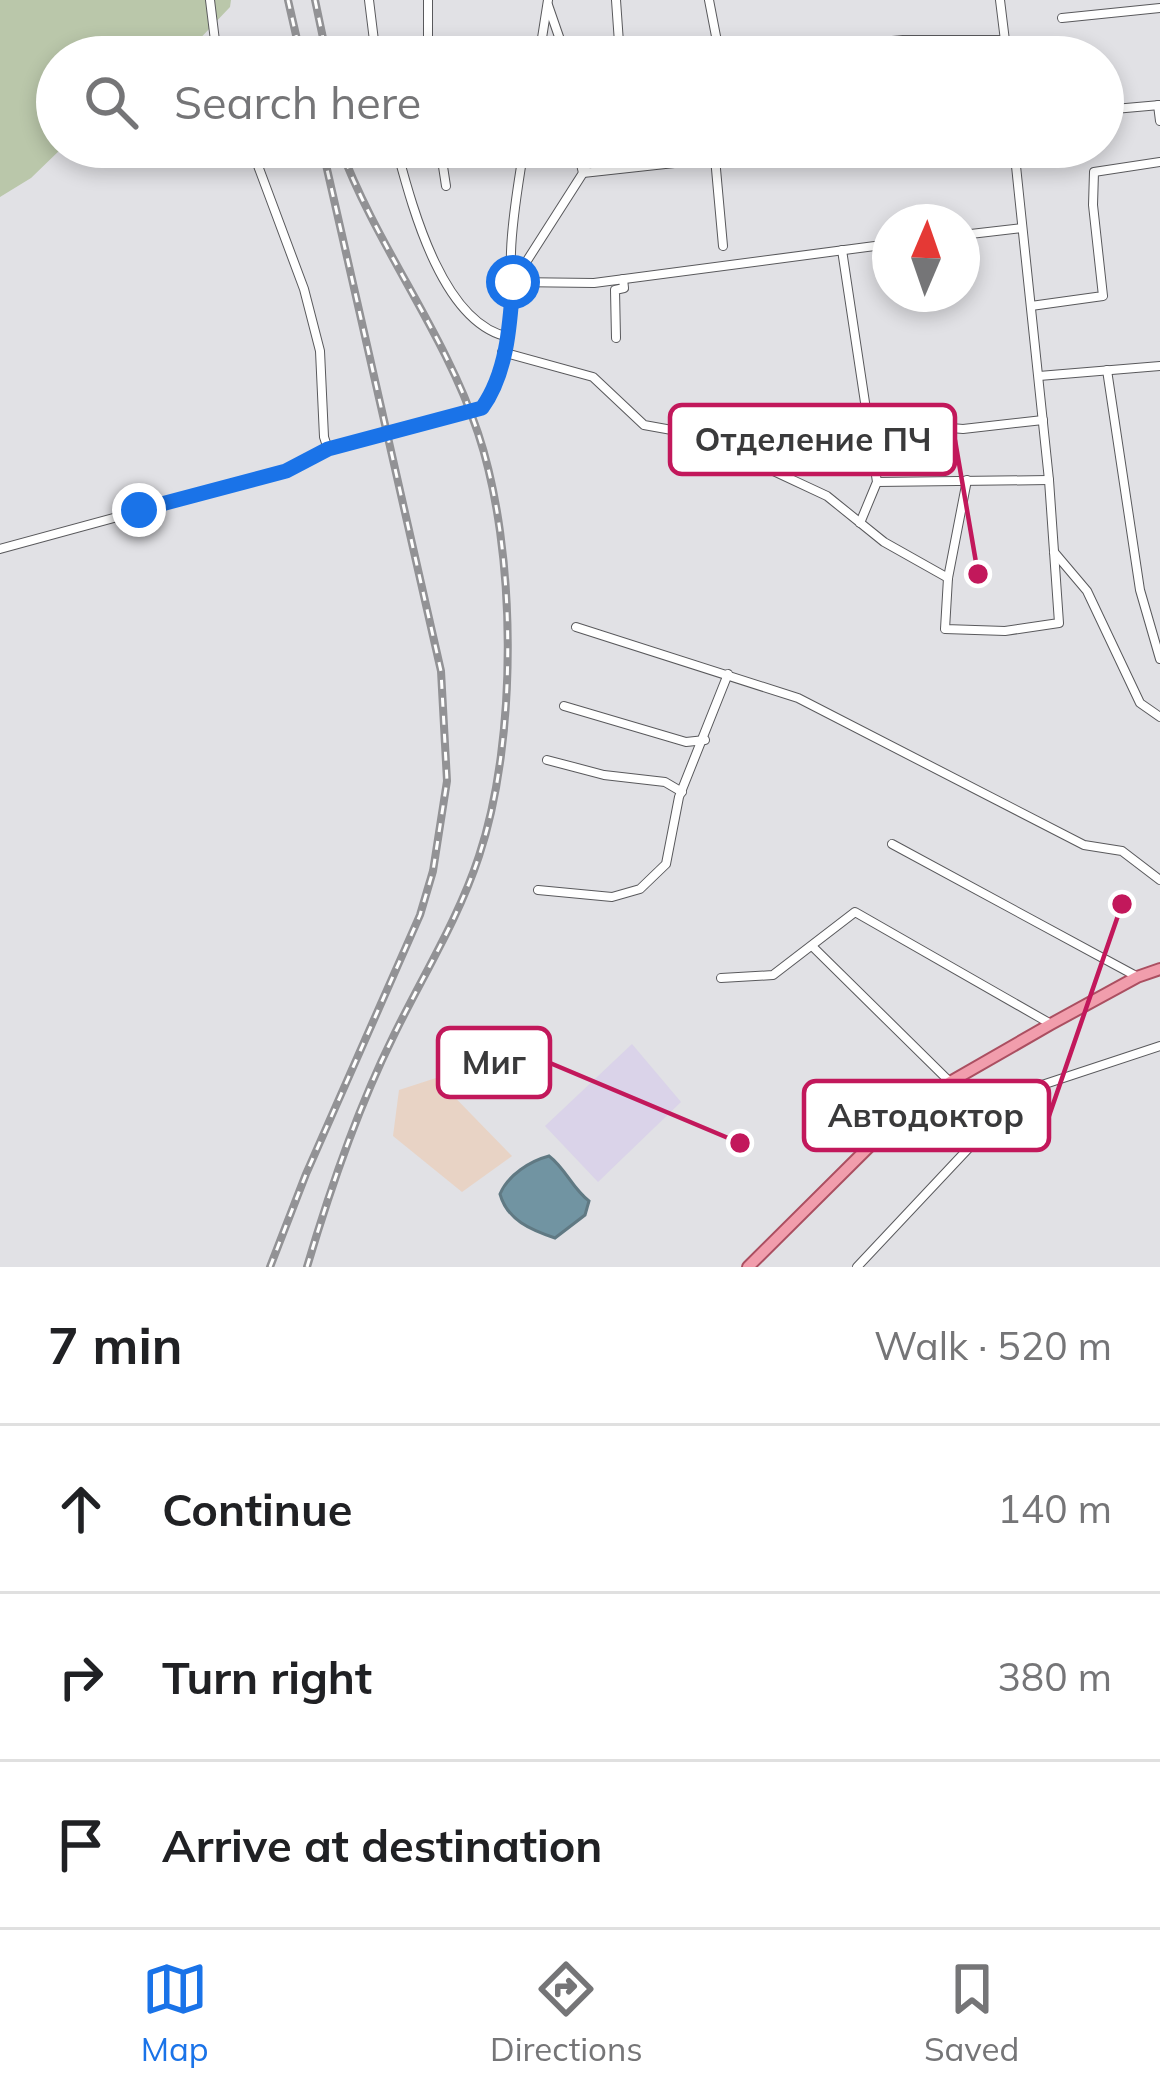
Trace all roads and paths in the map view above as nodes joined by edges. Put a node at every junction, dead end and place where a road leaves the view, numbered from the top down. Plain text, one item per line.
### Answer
1 (210, 0) edge
2 (369, 0) edge
3 (428, 0) edge
4 (616, 0) edge
5 (709, 0) edge
6 (1000, 0) edge
7 (548, 2) edge
8 (1160, 8) edge
9 (1062, 18) dead end
10 (214, 36) edge
11 (373, 36) edge
12 (428, 36) edge
13 (542, 36) edge
14 (559, 36) edge
15 (619, 36) edge
16 (716, 36) edge
17 (1005, 36) edge
18 (1159, 105) edge
19 (1124, 108) edge
20 (1160, 121) edge
21 (1160, 162) edge
22 (1124, 167) edge
23 (259, 168) edge
24 (403, 168) edge
25 (443, 168) edge
26 (521, 168) edge
27 (582, 168) edge
28 (586, 168) edge
29 (630, 168) edge
30 (715, 168) edge
31 (1016, 168) edge
32 (1120, 168) edge
33 (583, 173) junction
34 (446, 186) dead end
35 (1022, 228) junction
36 (980, 233) edge
37 (723, 246) dead end
38 (872, 246) edge
39 (842, 250) junction
40 (623, 279) junction
41 (513, 282) junction
42 (1031, 306) junction
43 (509, 337) junction
44 (616, 338) dead end
45 (502, 352) junction
46 (1160, 366) edge
47 (1107, 370) junction
48 (1039, 376) junction
49 (1042, 420) junction
50 (939, 427) dead end
51 (328, 449) junction
52 (967, 480) junction
53 (1049, 480) junction
54 (877, 482) junction
55 (860, 523) junction
56 (0, 549) edge
57 (1053, 551) junction
58 (948, 578) junction
59 (576, 627) dead end
60 (1160, 659) edge
61 (728, 674) junction
62 (564, 706) dead end
63 (1160, 717) edge
64 (704, 740) junction
65 (547, 760) dead end
66 (682, 791) junction
67 (892, 844) dead end
68 (1160, 880) edge
69 (538, 890) dead end
70 (812, 946) junction
71 (1160, 969) edge
72 (1137, 977) junction
73 (722, 978) dead end
74 (1051, 1024) junction
75 (1160, 1046) edge
76 (950, 1082) junction
77 (988, 1125) junction
78 (748, 1267) edge
79 (857, 1267) edge

1 - 10 street
2 - 11 street
3 - 12 street
4 - 15 street
5 - 16 street
6 - 17 street
7 - 13 street
7 - 14 street
8 - 9 street
18 - 19 street
18 - 20 street
21 - 22 street
23 - 51 street
24 - 43 street
25 - 34 street
26 - 41 street
27 - 33 street
28 - 33 street
29 - 33 street
30 - 37 street
31 - 35 street
32 - 42 street
33 - 41 street
35 - 36 street
35 - 42 street
38 - 39 street
39 - 40 street
39 - 54 street
40 - 41 street
40 - 44 street
41 - 43 street
42 - 48 street
43 - 45 street
45 - 51 street
45 - 55 street
46 - 47 street
47 - 48 street
47 - 60 street
48 - 49 street
49 - 50 street
49 - 53 street
51 - 56 street
52 - 53 street
52 - 54 street
52 - 58 street
53 - 57 street
54 - 55 street
55 - 58 street
57 - 58 street
57 - 63 street
59 - 61 street
61 - 64 street
61 - 68 street
62 - 64 street
64 - 66 street
65 - 66 street
66 - 69 street
67 - 72 street
70 - 73 street
70 - 74 street
70 - 76 street
71 - 72 main road
72 - 74 main road
74 - 76 main road
75 - 77 street
76 - 77 street
76 - 78 main road
77 - 79 street

